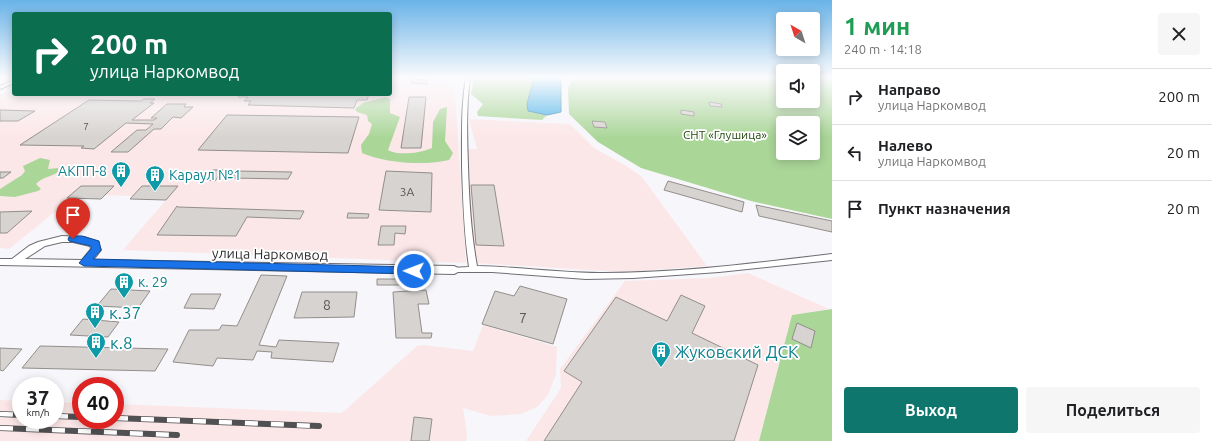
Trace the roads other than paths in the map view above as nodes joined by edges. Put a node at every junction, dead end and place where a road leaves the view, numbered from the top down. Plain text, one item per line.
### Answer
1 (465, 98) edge
2 (832, 257) edge
3 (0, 262) edge
4 (15, 262) junction
5 (84, 263) junction
6 (473, 269) junction
7 (454, 270) joint

1 - 6 street
2 - 6 street
3 - 4 street, улица Наркомвод
4 - 5 street, улица Наркомвод
4 - 5 street
5 - 7 street, улица Наркомвод
6 - 7 street

